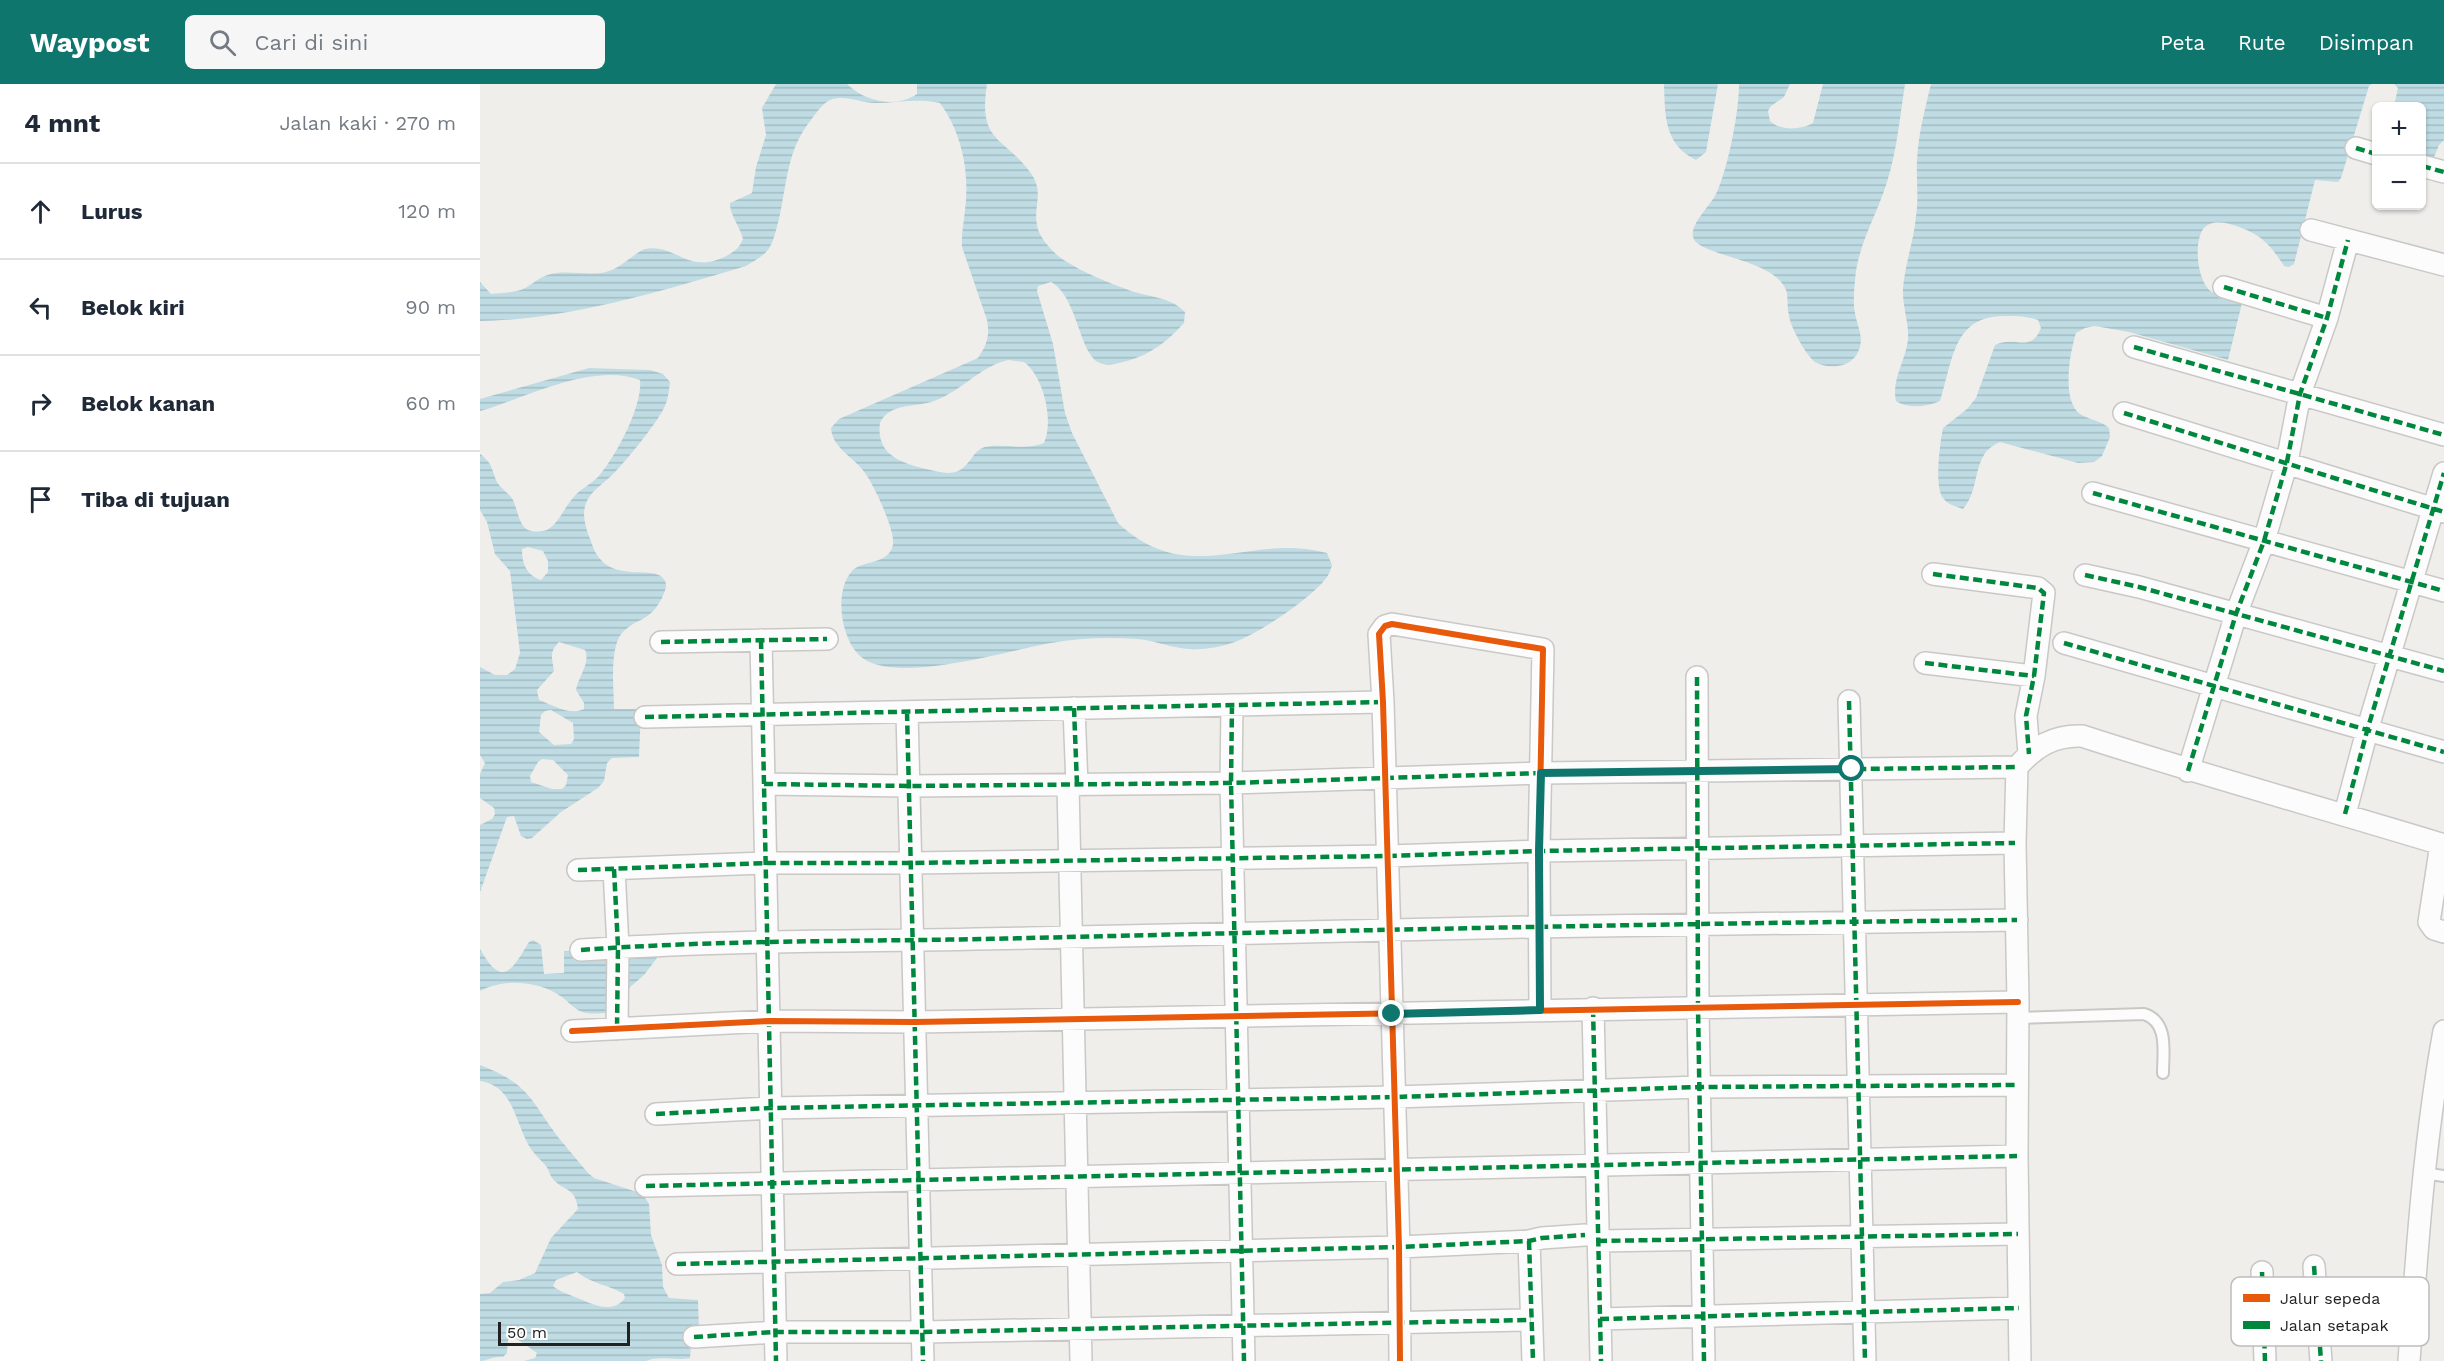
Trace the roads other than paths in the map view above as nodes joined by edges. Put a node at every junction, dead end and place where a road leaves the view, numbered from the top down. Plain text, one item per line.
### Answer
1 (2356, 148) dead end
2 (2372, 153) edge
3 (2426, 167) edge
4 (2444, 172) edge
5 (2311, 230) dead end
6 (2348, 240) junction
7 (2444, 265) edge
8 (2224, 287) dead end
9 (2327, 318) junction
10 (2134, 347) dead end
11 (2300, 394) junction
12 (2124, 413) dead end
13 (2444, 435) edge
14 (2287, 462) junction
15 (2444, 472) edge
16 (2093, 493) dead end
17 (2439, 510) edge
18 (2264, 541) junction
19 (1933, 574) dead end
20 (2085, 575) dead end
21 (2412, 581) junction
22 (2444, 591) edge
23 (2236, 614) junction
24 (827, 639) dead end
25 (761, 640) junction
26 (661, 642) dead end
27 (2064, 643) dead end
28 (2390, 656) junction
29 (1925, 663) dead end
30 (2444, 671) edge
31 (2034, 676) junction
32 (1697, 677) dead end
33 (2214, 686) junction
34 (1849, 701) dead end
35 (1383, 702) junction
36 (1232, 705) junction
37 (1074, 708) junction
38 (907, 712) junction
39 (763, 714) junction
40 (645, 717) dead end
41 (2367, 731) junction
42 (2444, 752) edge
43 (2023, 760) junction
44 (1852, 769) junction
45 (1697, 770) junction
46 (2188, 771) junction
47 (1541, 773) junction
48 (1386, 779) junction
49 (1231, 783) junction
50 (764, 784) junction
51 (1073, 785) junction
52 (909, 786) junction
53 (2344, 814) junction
54 (2015, 843) junction
55 (2442, 844) edge
56 (1854, 845) junction
57 (1697, 848) junction
58 (1539, 851) junction
59 (1388, 856) junction
60 (1233, 858) junction
61 (1069, 860) junction
62 (766, 863) junction
63 (911, 863) junction
64 (614, 869) junction
65 (578, 870) dead end
66 (2016, 920) junction
67 (1856, 922) junction
68 (1698, 923) junction
69 (1539, 926) junction
70 (1390, 931) junction
71 (2444, 932) edge
72 (1234, 934) junction
73 (1072, 937) junction
74 (913, 941) junction
75 (767, 942) junction
76 (618, 947) junction
77 (581, 950) dead end
78 (1857, 1003) junction
79 (1698, 1007) junction
80 (1593, 1008) junction
81 (1540, 1010) junction
82 (2018, 1010) junction
83 (1392, 1014) junction
84 (1236, 1016) junction
85 (1073, 1018) junction
86 (769, 1022) junction
87 (915, 1022) junction
88 (617, 1029) junction
89 (572, 1031) dead end
90 (2444, 1031) edge
91 (2163, 1073) dead end
92 (1859, 1084) junction
93 (2016, 1085) junction
94 (1699, 1087) junction
95 (1595, 1090) junction
96 (1395, 1097) junction
97 (1238, 1099) junction
98 (1075, 1103) junction
99 (917, 1107) junction
100 (771, 1108) junction
101 (656, 1114) dead end
102 (2016, 1156) junction
103 (1861, 1159) junction
104 (1701, 1163) junction
105 (1597, 1165) junction
106 (1397, 1170) junction
107 (1239, 1173) junction
108 (2423, 1173) junction
109 (2444, 1176) edge
110 (1077, 1177) junction
111 (919, 1180) junction
112 (772, 1183) junction
113 (646, 1186) dead end
114 (2018, 1234) junction
115 (1863, 1235) junction
116 (1592, 1238) junction
117 (1702, 1239) junction
118 (1529, 1241) junction
119 (1399, 1247) junction
120 (1241, 1249) junction
121 (1079, 1254) junction
122 (921, 1257) junction
123 (774, 1261) junction
124 (677, 1264) dead end
125 (2314, 1266) dead end
126 (2262, 1272) dead end
127 (2262, 1277) edge
128 (2315, 1277) edge
129 (2415, 1277) edge
130 (2019, 1308) junction
131 (1864, 1311) junction
132 (1703, 1315) junction
133 (1600, 1319) junction
134 (1531, 1320) junction
135 (1398, 1323) junction
136 (1243, 1325) junction
137 (1080, 1328) junction
138 (775, 1332) junction
139 (923, 1332) junction
140 (694, 1337) dead end
141 (2264, 1346) edge
142 (2320, 1346) edge
143 (2410, 1346) edge
144 (776, 1361) edge
145 (923, 1361) edge
146 (1081, 1361) edge
147 (1244, 1361) edge
148 (1400, 1361) edge
149 (1533, 1361) edge
150 (1601, 1361) edge
151 (1704, 1361) edge
152 (1865, 1361) edge
153 (2020, 1361) edge
154 (2265, 1361) edge
155 (2321, 1361) edge
156 (2409, 1361) edge

1 - 2 street
3 - 4 street
5 - 6 street
6 - 7 street
6 - 9 street
8 - 9 street
9 - 11 street
10 - 11 street
11 - 13 street
11 - 14 street
12 - 14 street
14 - 17 street
14 - 18 street
15 - 17 street
16 - 18 street
17 - 21 street
18 - 21 street
18 - 23 street
19 - 31 street
20 - 23 street
21 - 22 street
21 - 28 street
23 - 28 street
23 - 33 street
24 - 25 street
25 - 26 street
25 - 39 street
27 - 33 street
28 - 30 street
28 - 41 street
29 - 31 street
31 - 43 street
32 - 45 street
33 - 41 street
33 - 46 street
34 - 44 street
35 - 36 street
35 - 47 street
35 - 48 street
36 - 37 street
36 - 49 street
37 - 38 street
37 - 51 street
38 - 39 street
38 - 52 street
39 - 40 street
39 - 50 street
41 - 42 street
41 - 53 street
43 - 44 street
43 - 46 street
43 - 54 street
44 - 45 street
44 - 56 street
45 - 47 street
45 - 57 street
46 - 53 street
47 - 48 street
47 - 58 street
48 - 49 street
48 - 59 street
49 - 51 street
49 - 60 street
50 - 52 street
50 - 62 street
51 - 52 street
51 - 61 street
52 - 63 street
53 - 55 street
54 - 56 street
54 - 66 street
55 - 71 street
56 - 57 street
56 - 67 street
57 - 58 street
57 - 68 street
58 - 59 street
58 - 69 street
59 - 60 street
59 - 70 street
60 - 61 street
60 - 72 street
61 - 63 street
61 - 73 street
62 - 63 street
62 - 64 street
62 - 75 street
63 - 74 street
64 - 65 street
64 - 76 street
66 - 67 street
66 - 82 street
67 - 68 street
67 - 78 street
68 - 69 street
68 - 79 street
69 - 70 street
69 - 81 street
70 - 72 street
70 - 83 street
72 - 73 street
72 - 84 street
73 - 74 street
73 - 85 street
74 - 75 street
74 - 87 street
75 - 76 street
75 - 86 street
76 - 77 street
76 - 88 street
78 - 79 street
78 - 82 street
78 - 92 street
79 - 80 street
79 - 94 street
80 - 81 street
80 - 95 street
81 - 83 street
82 - 91 lane
82 - 93 street
83 - 84 street
83 - 96 street
84 - 85 street
84 - 97 street
85 - 87 street
85 - 98 street
86 - 87 street
86 - 88 street
86 - 100 street
87 - 99 street
88 - 89 street
90 - 108 street
92 - 93 street
92 - 94 street
92 - 103 street
93 - 102 street
94 - 95 street
94 - 104 street
95 - 96 street
95 - 105 street
96 - 97 street
96 - 106 street
97 - 98 street
97 - 107 street
98 - 99 street
98 - 110 street
99 - 100 street
99 - 111 street
100 - 101 street
100 - 112 street
102 - 103 street
102 - 114 street
103 - 104 street
103 - 115 street
104 - 105 street
104 - 117 street
105 - 106 street
105 - 116 street
106 - 107 street
106 - 119 street
107 - 110 street
107 - 120 street
108 - 109 lane
108 - 129 street
110 - 111 street
110 - 121 street
111 - 112 street
111 - 122 street
112 - 113 street
112 - 123 street
114 - 115 street
114 - 130 street
115 - 117 street
115 - 131 street
116 - 117 street
116 - 118 street
116 - 133 street
117 - 132 street
118 - 119 street
118 - 134 street
119 - 120 street
119 - 135 street
120 - 121 street
120 - 136 street
121 - 122 street
121 - 137 street
122 - 123 street
122 - 139 street
123 - 124 street
123 - 138 street
125 - 128 street
126 - 127 street
130 - 131 street
130 - 153 street
131 - 132 street
131 - 152 street
132 - 133 street
132 - 151 street
133 - 150 street
134 - 135 street
134 - 149 street
135 - 136 street
135 - 148 street
136 - 137 street
136 - 147 street
137 - 139 street
137 - 146 street
138 - 139 street
138 - 140 street
138 - 144 street
139 - 145 street
141 - 154 street
142 - 155 street
143 - 156 street

